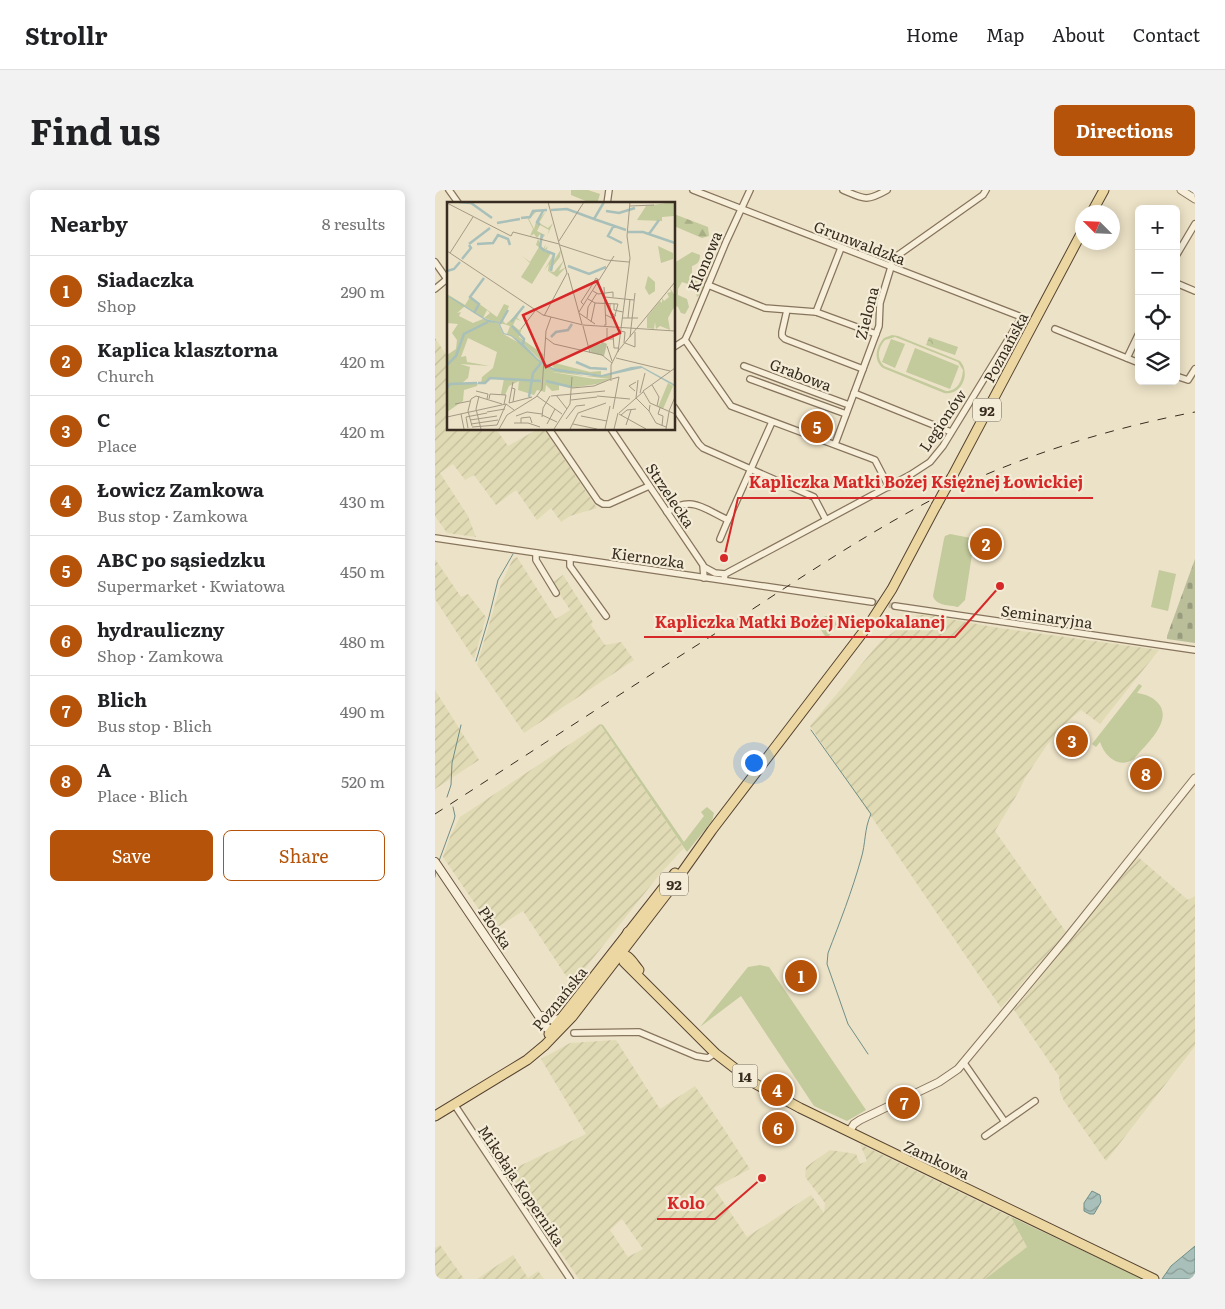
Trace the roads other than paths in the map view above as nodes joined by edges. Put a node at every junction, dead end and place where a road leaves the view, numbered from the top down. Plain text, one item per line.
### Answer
1 (449, 190) edge
2 (693, 190) edge
3 (750, 190) edge
4 (843, 190) edge
5 (887, 190) edge
6 (986, 190) edge
7 (1104, 190) edge
8 (1181, 190) edge
9 (1195, 198) edge
10 (458, 202) edge
11 (1096, 205) edge
12 (741, 208) junction
13 (1195, 224) edge
14 (1075, 245) edge
15 (841, 248) junction
16 (1180, 250) edge
17 (435, 262) edge
18 (891, 267) junction
19 (447, 280) edge
20 (447, 282) edge
21 (1180, 284) edge
22 (708, 285) junction
23 (435, 289) edge
24 (1195, 291) edge
25 (787, 310) junction
26 (816, 312) junction
27 (1019, 316) joint
28 (1055, 329) dead end
29 (876, 334) junction
30 (685, 340) junction
31 (1136, 340) edge
32 (675, 346) edge
33 (1127, 358) junction
34 (1135, 361) edge
35 (744, 366) dead end
36 (863, 369) junction
37 (1195, 369) edge
38 (1180, 377) edge
39 (751, 379) dead end
40 (854, 393) junction
41 (849, 405) junction
42 (675, 408) edge
43 (846, 414) junction
44 (772, 422) junction
45 (550, 430) edge
46 (612, 430) edge
47 (951, 432) junction
48 (835, 444) junction
49 (751, 469) junction
50 (649, 486) junction
51 (889, 486) junction
52 (667, 512) junction
53 (728, 520) junction
54 (826, 520) junction
55 (435, 538) edge
56 (720, 539) dead end
57 (536, 553) junction
58 (570, 558) junction
59 (704, 567) junction
60 (724, 577) junction
61 (704, 578) junction
62 (556, 594) dead end
63 (872, 602) tunnel mouth
64 (895, 606) tunnel mouth
65 (605, 616) dead end
66 (1195, 650) edge
67 (1195, 778) edge
68 (706, 837) junction
69 (435, 862) edge
70 (639, 930) junction
71 (628, 932) junction
72 (621, 954) junction
73 (609, 957) junction
74 (642, 977) junction
75 (601, 980) junction
76 (534, 1008) junction
77 (543, 1016) junction
78 (561, 1019) junction
79 (574, 1032) dead end
80 (550, 1034) junction
81 (715, 1053) junction
82 (964, 1063) junction
83 (1035, 1100) dead end
84 (454, 1104) junction
85 (435, 1116) edge
86 (1005, 1122) junction
87 (849, 1132) junction
88 (985, 1136) dead end
89 (570, 1279) edge
90 (1154, 1279) edge

1 - 10 street
2 - 12 street, Grunwaldzka
3 - 12 street, Klonowa
4 - 5 street
6 - 18 street
7 - 11 main road
8 - 9 street
12 - 15 street, Grunwaldzka
12 - 22 street, Klonowa
13 - 16 street
14 - 68 main road, Poznańska / 92, bridge
15 - 18 street, Grunwaldzka
15 - 26 street
17 - 19 street
18 - 27 street, Grunwaldzka
18 - 29 street, Zielona
20 - 23 street
21 - 24 street
22 - 25 street
22 - 30 street, Klonowa
25 - 26 street
25 - 36 street
26 - 29 street
27 - 47 street, Legionów
28 - 33 street
29 - 36 street, Zielona
30 - 32 street
30 - 44 street
31 - 33 street
33 - 34 street
35 - 41 street, Grabowa
36 - 40 street, Zielona
37 - 38 street
39 - 43 street
40 - 41 street, Zielona
40 - 47 street
41 - 43 street, Zielona
42 - 49 street
43 - 48 street, Zielona
44 - 48 street
44 - 49 street
45 - 50 street
46 - 50 street, Strzelecka
47 - 51 street, Legionów
48 - 51 street
49 - 53 street
49 - 54 street
50 - 52 street, Strzelecka
51 - 54 street, Legionów
52 - 53 street
52 - 59 street, Strzelecka
53 - 56 street
54 - 60 street, Legionów
55 - 57 street, Kiernozka
57 - 58 street, Kiernozka
57 - 62 street
58 - 61 street, Kiernozka
58 - 65 street
59 - 60 street
59 - 61 street
60 - 61 street, Kiernozka
60 - 63 street
64 - 66 street, Seminaryjna
67 - 82 street
68 - 70 main road, Poznańska / 92
68 - 71 main road, Poznańska / 92
69 - 76 main road, Płocka
70 - 72 main road, Poznańska / 92
70 - 74 main road, Zamkowa / 14
71 - 72 main road, Poznańska
71 - 73 main road, Poznańska / 92
72 - 73 main road
72 - 74 main road, Zamkowa / 14
72 - 75 main road, Poznańska / 92
73 - 78 main road, Poznańska / 92
74 - 75 main road, Zamkowa / 14
74 - 81 main road, Zamkowa / 14
75 - 80 main road, Poznańska / 92
76 - 77 main road, Płocka
76 - 80 main road, Płocka
77 - 78 main road
77 - 80 main road, Płocka
78 - 80 main road, Poznańska / 92
79 - 81 street
80 - 84 main road, Poznańska / 92
81 - 87 main road, Zamkowa / 14
82 - 86 street
82 - 87 street
83 - 86 street
84 - 85 main road, Poznańska / 92
84 - 89 street, Mikołaja Kopernika
86 - 88 street
87 - 90 main road, Zamkowa / 14

